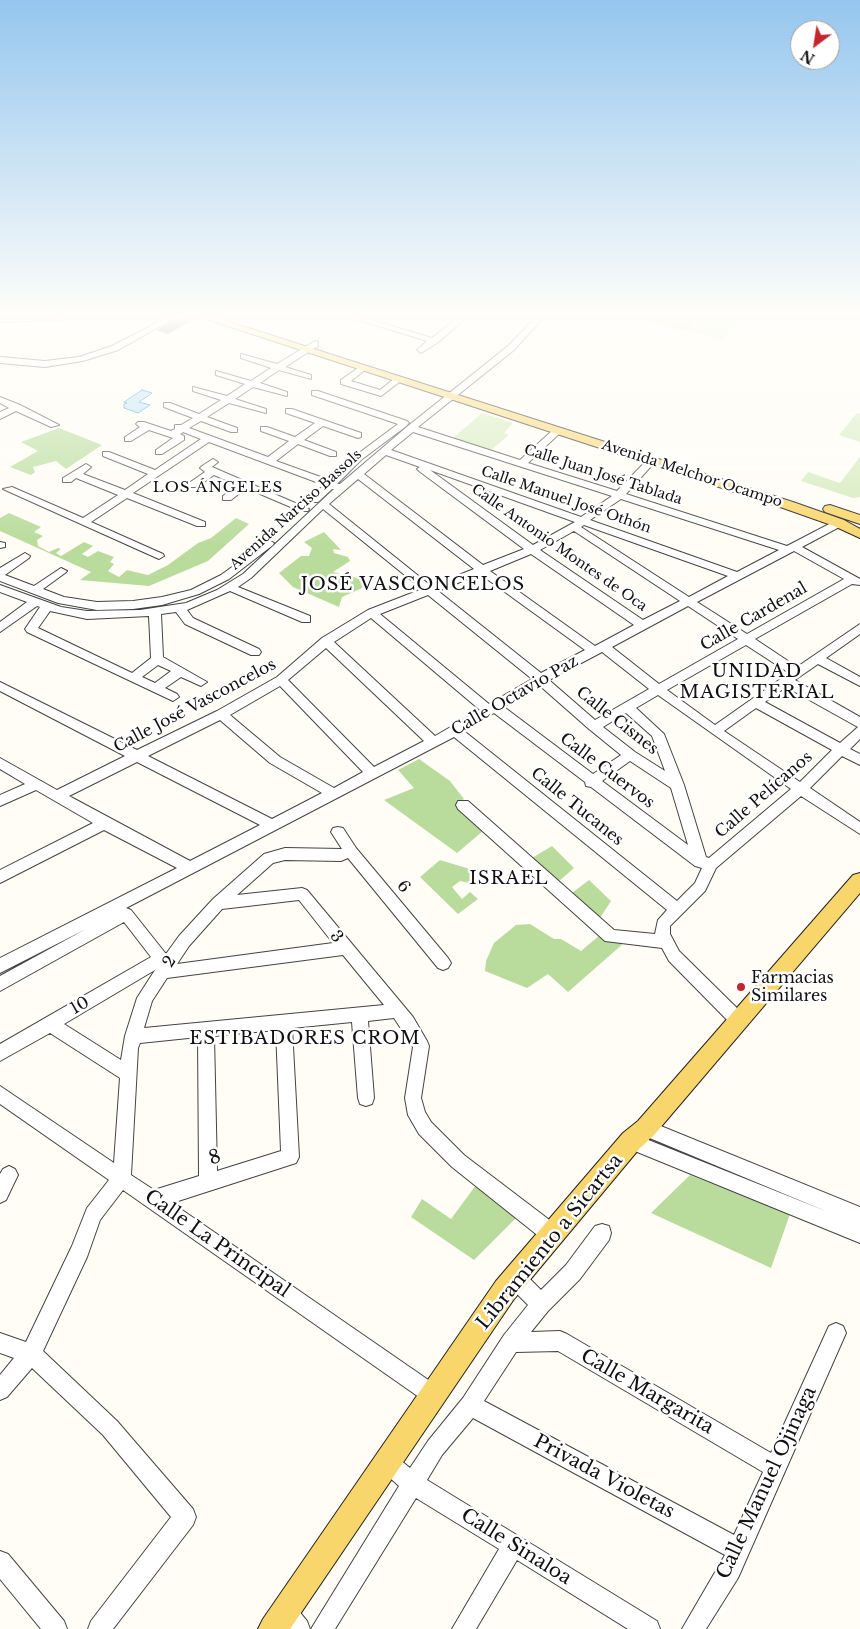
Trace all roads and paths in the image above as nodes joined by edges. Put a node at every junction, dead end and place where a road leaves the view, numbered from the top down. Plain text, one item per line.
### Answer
1 (208, 394) edge
2 (233, 394) edge
3 (318, 394) edge
4 (447, 394) edge
5 (456, 394) edge
6 (456, 394) edge
7 (225, 399) junction
8 (0, 400) edge
9 (168, 405) dead end
10 (16, 407) junction
11 (290, 410) dead end
12 (262, 412) dead end
13 (0, 416) edge
14 (199, 416) junction
15 (322, 422) junction
16 (54, 425) dead end
17 (407, 426) junction
18 (366, 428) dead end
19 (263, 429) dead end
20 (557, 431) junction
21 (176, 432) junction
22 (226, 435) dead end
23 (208, 438) junction
24 (128, 439) dead end
25 (297, 441) junction
26 (199, 445) junction
27 (620, 446) junction
28 (116, 448) dead end
29 (385, 451) junction
30 (160, 452) dead end
31 (334, 453) dead end
32 (410, 460) junction
33 (269, 461) junction
34 (651, 461) junction
35 (522, 463) junction
36 (86, 467) dead end
37 (156, 474) junction
38 (358, 474) junction
39 (245, 484) junction
40 (193, 485) dead end
41 (335, 487) junction
42 (7, 489) edge
43 (126, 494) junction
44 (222, 496) joint
45 (618, 496) junction
46 (238, 502) dead end
47 (322, 504) junction
48 (304, 509) junction
49 (860, 520) edge
50 (585, 521) junction
51 (83, 523) junction
52 (839, 523) junction
53 (201, 524) dead end
54 (574, 527) junction
55 (289, 530) junction
56 (860, 534) edge
57 (790, 547) junction
58 (532, 550) junction
59 (26, 556) dead end
60 (159, 557) dead end
61 (483, 570) junction
62 (61, 571) dead end
63 (0, 572) edge
64 (738, 576) junction
65 (0, 577) edge
66 (856, 582) edge
67 (229, 587) junction
68 (0, 588) edge
69 (430, 591) junction
70 (34, 596) junction
71 (688, 600) junction
72 (47, 606) junction
73 (179, 607) junction
74 (155, 612) junction
75 (372, 613) junction
76 (306, 619) dead end
77 (642, 625) junction
78 (0, 628) edge
79 (860, 628) edge
80 (848, 637) junction
81 (748, 639) junction
82 (326, 641) junction
83 (860, 643) edge
84 (598, 648) junction
85 (254, 652) dead end
86 (157, 659) junction
87 (819, 659) junction
88 (180, 671) junction
89 (798, 673) junction
90 (133, 678) junction
91 (540, 679) junction
92 (281, 680) junction
93 (786, 681) junction
94 (202, 682) dead end
95 (860, 682) edge
96 (0, 686) edge
97 (155, 688) junction
98 (659, 690) junction
99 (172, 697) dead end
100 (756, 702) junction
101 (491, 708) junction
102 (628, 708) junction
103 (221, 714) junction
104 (860, 723) edge
105 (594, 726) junction
106 (455, 731) junction
107 (715, 731) junction
108 (860, 731) edge
109 (433, 742) junction
110 (840, 749) junction
111 (630, 755) junction
112 (139, 756) junction
113 (860, 760) edge
114 (0, 763) edge
115 (372, 774) junction
116 (591, 782) junction
117 (36, 784) junction
118 (677, 784) junction
119 (801, 790) junction
120 (334, 794) junction
121 (58, 796) junction
122 (0, 801) edge
123 (463, 805) dead end
124 (104, 823) junction
125 (273, 826) junction
126 (860, 829) edge
127 (338, 832) dead end
128 (351, 852) junction
129 (706, 863) junction
130 (191, 868) junction
131 (0, 877) edge
132 (860, 880) edge
133 (218, 903) junction
134 (678, 910) junction
135 (666, 942) junction
136 (345, 948) junction
137 (443, 964) dead end
138 (163, 965) junction
139 (0, 966) edge
140 (0, 984) edge
141 (398, 1011) junction
142 (360, 1015) junction
143 (738, 1020) junction
144 (284, 1022) junction
145 (50, 1024) junction
146 (206, 1029) junction
147 (134, 1036) junction
148 (0, 1053) edge
149 (128, 1074) junction
150 (0, 1094) edge
151 (366, 1098) dead end
152 (639, 1135) junction
153 (9, 1175) dead end
154 (122, 1178) junction
155 (208, 1182) junction
156 (0, 1194) edge
157 (152, 1200) junction
158 (860, 1216) edge
159 (602, 1233) dead end
160 (860, 1234) edge
161 (553, 1235) junction
162 (515, 1278) junction
163 (541, 1304) junction
164 (836, 1333) dead end
165 (0, 1342) edge
166 (511, 1342) junction
167 (31, 1354) junction
168 (0, 1390) edge
169 (433, 1394) junction
170 (470, 1405) junction
171 (386, 1461) junction
172 (776, 1468) junction
173 (412, 1483) junction
174 (514, 1545) junction
175 (739, 1550) junction
176 (0, 1562) edge
177 (286, 1623) edge
178 (56, 1629) edge
179 (99, 1629) edge
180 (322, 1629) edge
181 (463, 1629) edge
182 (649, 1629) edge
183 (693, 1629) edge

1 - 7 street
2 - 7 street
3 - 17 street, Calle Juan José Tablada
4 - 17 street, Avenida Narciso Bassols
5 - 20 main road, Avenida Melchor Ocampo
6 - 27 main road, Avenida Melchor Ocampo
7 - 12 street
7 - 14 street
8 - 10 street
9 - 14 street
10 - 13 street
10 - 16 street
11 - 15 street
14 - 21 street
14 - 22 street
15 - 18 street
15 - 25 street
17 - 29 street, Avenida Narciso Bassols
17 - 35 street, Calle Juan José Tablada
17 - 41 street, Avenida Narciso Bassols
19 - 25 street
20 - 27 main road, Avenida Melchor Ocampo
20 - 35 street
21 - 23 street
21 - 24 street
21 - 26 street
21 - 30 street
23 - 26 street
23 - 33 street
25 - 31 street
25 - 33 street
26 - 37 street
27 - 34 main road, Avenida Melchor Ocampo
27 - 49 main road, Avenida Melchor Ocampo
28 - 37 street
29 - 32 street, Calle Manuel José Othón
29 - 38 street, Avenida Narciso Bassols
32 - 50 street, Calle Manuel José Othón
32 - 58 street, Calle Antonio Montes de Oca
33 - 41 street
34 - 45 street, Calle José Vasconcelos
34 - 52 main road, Avenida Melchor Ocampo
35 - 45 street, Calle Juan José Tablada
36 - 43 street
37 - 43 street
38 - 41 street, Avenida Narciso Bassols
38 - 61 street
39 - 40 street
39 - 44 street
39 - 48 street
41 - 47 street, Avenida Narciso Bassols
41 - 48 street, Avenida Narciso Bassols
42 - 51 street
43 - 51 street
43 - 53 street
44 - 46 street
45 - 50 street, Calle José Vasconcelos
45 - 57 street, Calle Juan José Tablada
47 - 55 street, Avenida Narciso Bassols
47 - 69 street, Calle Cisnes
48 - 55 street, Avenida Narciso Bassols
50 - 54 street, Calle José Vasconcelos
50 - 64 street, Calle Manuel José Othón
51 - 60 street
52 - 56 main road, Avenida Melchor Ocampo
52 - 57 street, Calle Octavio Paz
54 - 58 street, Calle José Vasconcelos
54 - 71 street
55 - 67 street, Avenida Narciso Bassols
55 - 70 street, Avenida Narciso Bassols
57 - 64 street, Calle Octavio Paz
57 - 66 street, Calle Juan José Tablada
58 - 61 street, Calle José Vasconcelos
58 - 77 street, Calle Antonio Montes de Oca
59 - 63 street
61 - 69 street, Calle José Vasconcelos
61 - 84 street
62 - 70 street
64 - 71 street, Calle Octavio Paz
65 - 70 street, Avenida Narciso Bassols
66 - 81 street, Calle Cardenal
67 - 73 street, Avenida Narciso Bassols
67 - 76 street
68 - 70 street, Avenida Narciso Bassols
69 - 75 street, Calle José Vasconcelos
69 - 91 street, Calle Cisnes
70 - 72 street, Avenida Narciso Bassols
70 - 78 street
71 - 77 street, Calle Octavio Paz
71 - 81 street
72 - 74 street, Avenida Narciso Bassols
72 - 90 street
73 - 74 street, Avenida Narciso Bassols
73 - 85 street
74 - 86 street
75 - 82 street, Calle José Vasconcelos
75 - 101 street, Calle Cuervos
77 - 84 street, Calle Octavio Paz
79 - 80 street
80 - 83 street
80 - 87 street
81 - 89 street
81 - 98 street, Calle Cardenal
82 - 92 street, Calle José Vasconcelos
82 - 109 street
84 - 91 street, Calle Octavio Paz
84 - 98 street
86 - 88 street
86 - 90 street
87 - 89 street
87 - 95 street
88 - 94 street
88 - 97 street
89 - 93 street
90 - 97 street
91 - 101 street, Calle Octavio Paz
91 - 105 street, Calle Cisnes
92 - 103 street, Calle José Vasconcelos
92 - 115 street
93 - 100 street
93 - 104 street
96 - 112 street
97 - 99 street
98 - 102 street, Calle Cardenal
98 - 107 street
100 - 107 street
100 - 110 street
101 - 106 street, Calle Octavio Paz
101 - 116 street, Calle Cuervos
102 - 105 street, Calle Cardenal
102 - 118 street
103 - 112 street, Calle José Vasconcelos
103 - 120 street
105 - 111 street, Calle Cisnes
106 - 109 street, Calle Octavio Paz
106 - 134 street, Calle Tucanes
107 - 119 street
108 - 110 street, Calle Pelícanos
109 - 115 street, Calle Octavio Paz
110 - 113 street
110 - 119 street, Calle Pelícanos
111 - 116 street
111 - 118 street, Calle Cisnes
112 - 121 street, Calle José Vasconcelos
112 - 125 street
114 - 117 street
115 - 120 street, Calle Octavio Paz
116 - 129 street, Calle Cuervos
117 - 121 street
117 - 122 street
118 - 129 street
119 - 126 street
119 - 129 street, Calle Pelícanos
120 - 125 street, Calle Octavio Paz
121 - 124 street
123 - 135 street
124 - 130 street
124 - 131 street
125 - 130 street, Calle Octavio Paz
127 - 128 street, 6
128 - 133 street, 2
128 - 137 street, 6
129 - 134 street, Calle Pelícanos
130 - 139 street, Calle Octavio Paz
132 - 143 main road, Libramiento a Sicartsa
133 - 136 street, 3
133 - 138 street, 2
134 - 135 street, Calle Pelícanos
135 - 143 street
136 - 138 street
136 - 141 street, 3
138 - 140 street
138 - 145 street, 10
138 - 147 street, 2
141 - 142 street
141 - 161 street, 3
142 - 144 street
142 - 151 street
143 - 152 main road, Libramiento a Sicartsa
144 - 146 street
144 - 155 street, 8
145 - 148 street, 10
145 - 149 street
146 - 147 street
146 - 155 street
147 - 149 street, 2
149 - 154 street, 2
150 - 154 street, Calle La Principal
152 - 158 street
152 - 160 street
152 - 161 main road, Libramiento a Sicartsa
153 - 156 street
154 - 157 street, Calle La Principal
154 - 167 street
155 - 157 street, 8
157 - 169 street, Calle La Principal
159 - 163 street
161 - 162 main road, Libramiento a Sicartsa
162 - 163 street
162 - 169 main road, Libramiento a Sicartsa
163 - 166 street
164 - 172 street, Calle Manuel Ojinaga
165 - 167 street
166 - 170 street
166 - 172 street, Calle Margarita
167 - 168 street
167 - 179 street
169 - 171 main road, Libramiento a Sicartsa
170 - 173 street
170 - 175 street, Privada Violetas
171 - 173 street, Calle Sinaloa
171 - 177 main road, Libramiento a Sicartsa
172 - 175 street, Calle Manuel Ojinaga
173 - 174 street, Calle Sinaloa
173 - 180 street
174 - 181 street
174 - 182 street, Calle Sinaloa
175 - 183 street, Calle Manuel Ojinaga
176 - 178 street

